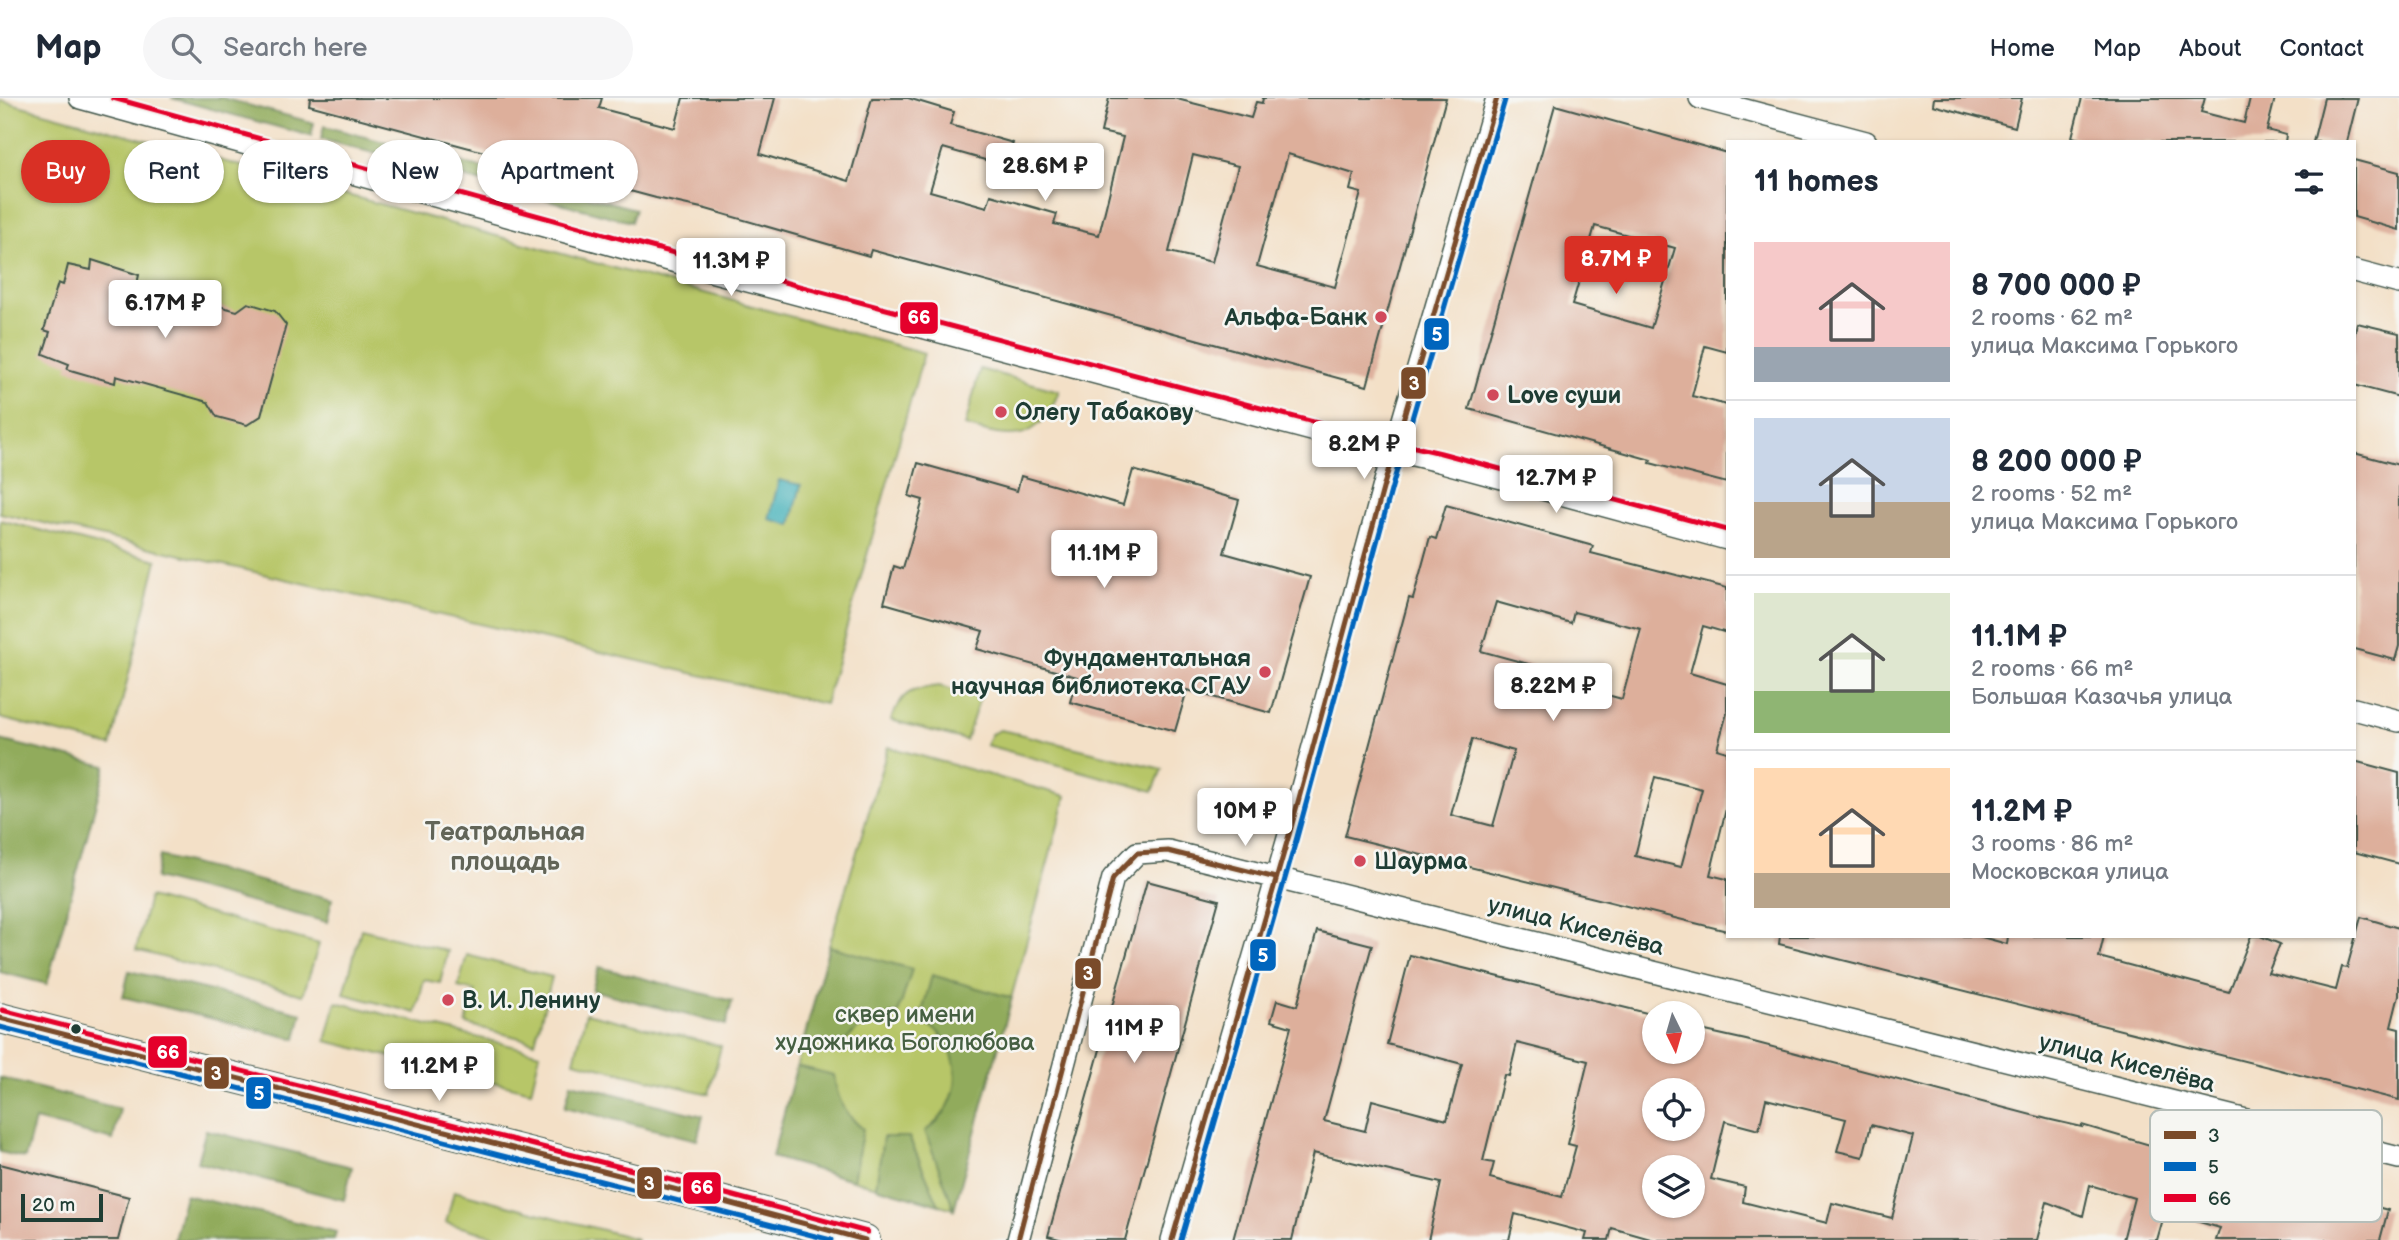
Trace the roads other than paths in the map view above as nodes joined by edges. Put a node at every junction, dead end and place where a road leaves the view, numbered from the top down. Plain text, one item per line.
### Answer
1 (80, 98) edge
2 (1497, 98) edge
3 (1700, 98) edge
4 (1858, 140) edge
5 (2356, 271) edge
6 (2399, 282) edge
7 (1395, 451) junction
8 (1726, 539) edge
9 (2356, 710) edge
10 (2399, 721) edge
11 (1276, 878) junction
12 (0, 1018) edge
13 (2206, 1110) edge
14 (2382, 1154) edge
15 (2399, 1158) edge
16 (865, 1240) edge
17 (1018, 1240) edge
18 (1172, 1240) edge

1 - 7 street
2 - 7 street
3 - 4 street
5 - 6 street
7 - 8 street
7 - 11 street
9 - 10 street
11 - 13 street, улица Киселёва
11 - 17 street, улица Киселёва
11 - 18 street
12 - 16 main road
14 - 15 street, улица Киселёва

